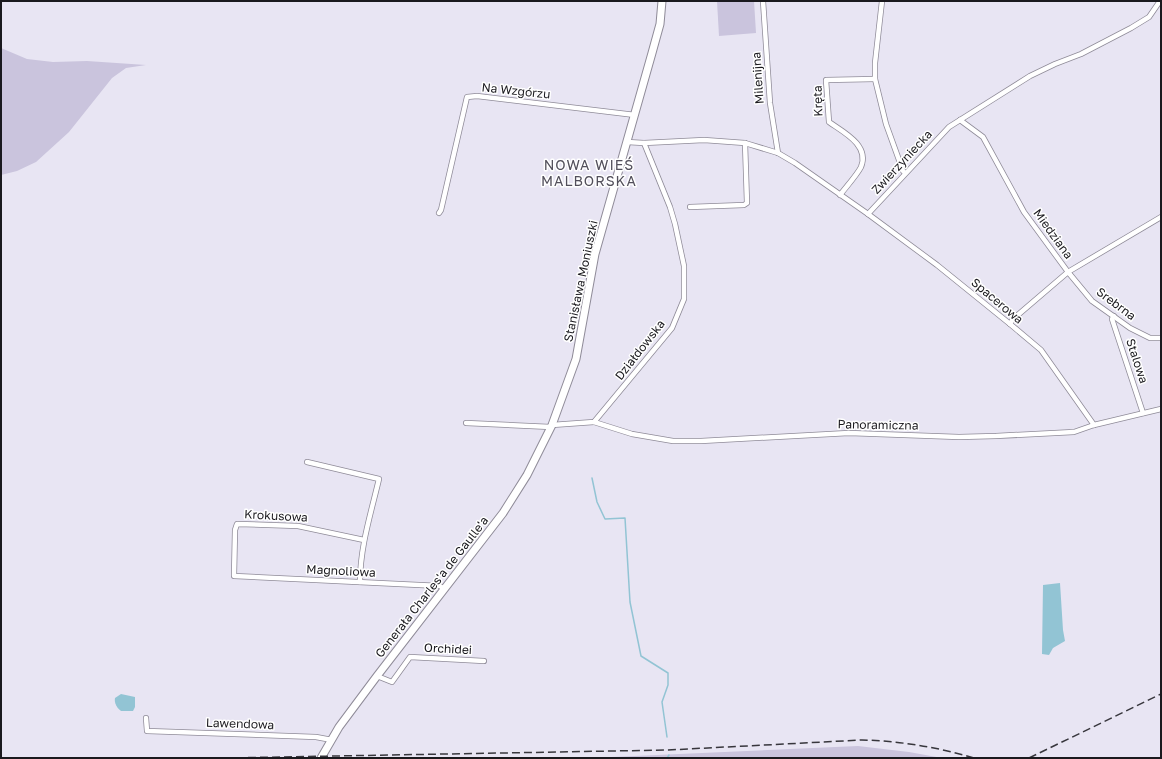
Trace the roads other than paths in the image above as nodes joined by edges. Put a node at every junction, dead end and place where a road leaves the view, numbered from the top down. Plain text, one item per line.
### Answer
1 (662, 1) edge
2 (763, 1) edge
3 (882, 1) edge
4 (1160, 1) edge
5 (875, 79) junction
6 (635, 115) junction
7 (960, 120) junction
8 (627, 142) junction
9 (644, 143) junction
10 (745, 143) junction
11 (778, 153) junction
12 (905, 173) junction
13 (840, 195) junction
14 (690, 207) dead end
15 (439, 213) dead end
16 (868, 214) junction
17 (1161, 216) edge
18 (1068, 272) junction
19 (1114, 316) junction
20 (1010, 324) junction
21 (1161, 338) edge
22 (1161, 410) edge
23 (1143, 413) junction
24 (594, 422) junction
25 (466, 423) dead end
26 (1094, 425) junction
27 (552, 426) junction
28 (307, 462) dead end
29 (364, 540) junction
30 (234, 576) joint
31 (360, 582) junction
32 (444, 589) junction
33 (484, 661) dead end
34 (377, 676) junction
35 (146, 718) dead end
36 (332, 740) junction
37 (321, 758) edge

1 - 6 main road, Stanisława Moniuszki
2 - 11 street, Milenijna
3 - 5 street
4 - 7 street, Zwierzyniecka
5 - 12 street
5 - 13 street, Kręta
6 - 8 main road, Stanisława Moniuszki
6 - 15 street, Na Wzgórzu
7 - 12 street, Zwierzyniecka
7 - 18 street, Miedziana
8 - 9 street
8 - 27 main road, Stanisława Moniuszki
9 - 10 street
9 - 24 street, Działdowska
10 - 11 street
10 - 14 street
11 - 13 street
12 - 16 street, Zwierzyniecka
13 - 16 street
16 - 20 street, Spacerowa
17 - 18 street, Miedziana
18 - 19 street, Srebrna
18 - 20 street
19 - 21 street, Srebrna
19 - 23 street, Stalowa
20 - 26 street, Spacerowa
22 - 23 street, Panoramiczna
23 - 26 street, Panoramiczna
24 - 26 street, Panoramiczna
24 - 27 street
25 - 27 street
27 - 32 main road, Generała Charles'a de Gaulle'a
28 - 29 street
29 - 30 street, Krokusowa
29 - 31 street
30 - 31 street, Magnoliowa
31 - 32 street, Magnoliowa
32 - 34 main road, Generała Charles'a de Gaulle'a
33 - 34 street, Orchidei
34 - 36 main road, Generała Charles'a de Gaulle'a
35 - 36 street, Lawendowa
36 - 37 main road, Generała Charles'a de Gaulle'a

